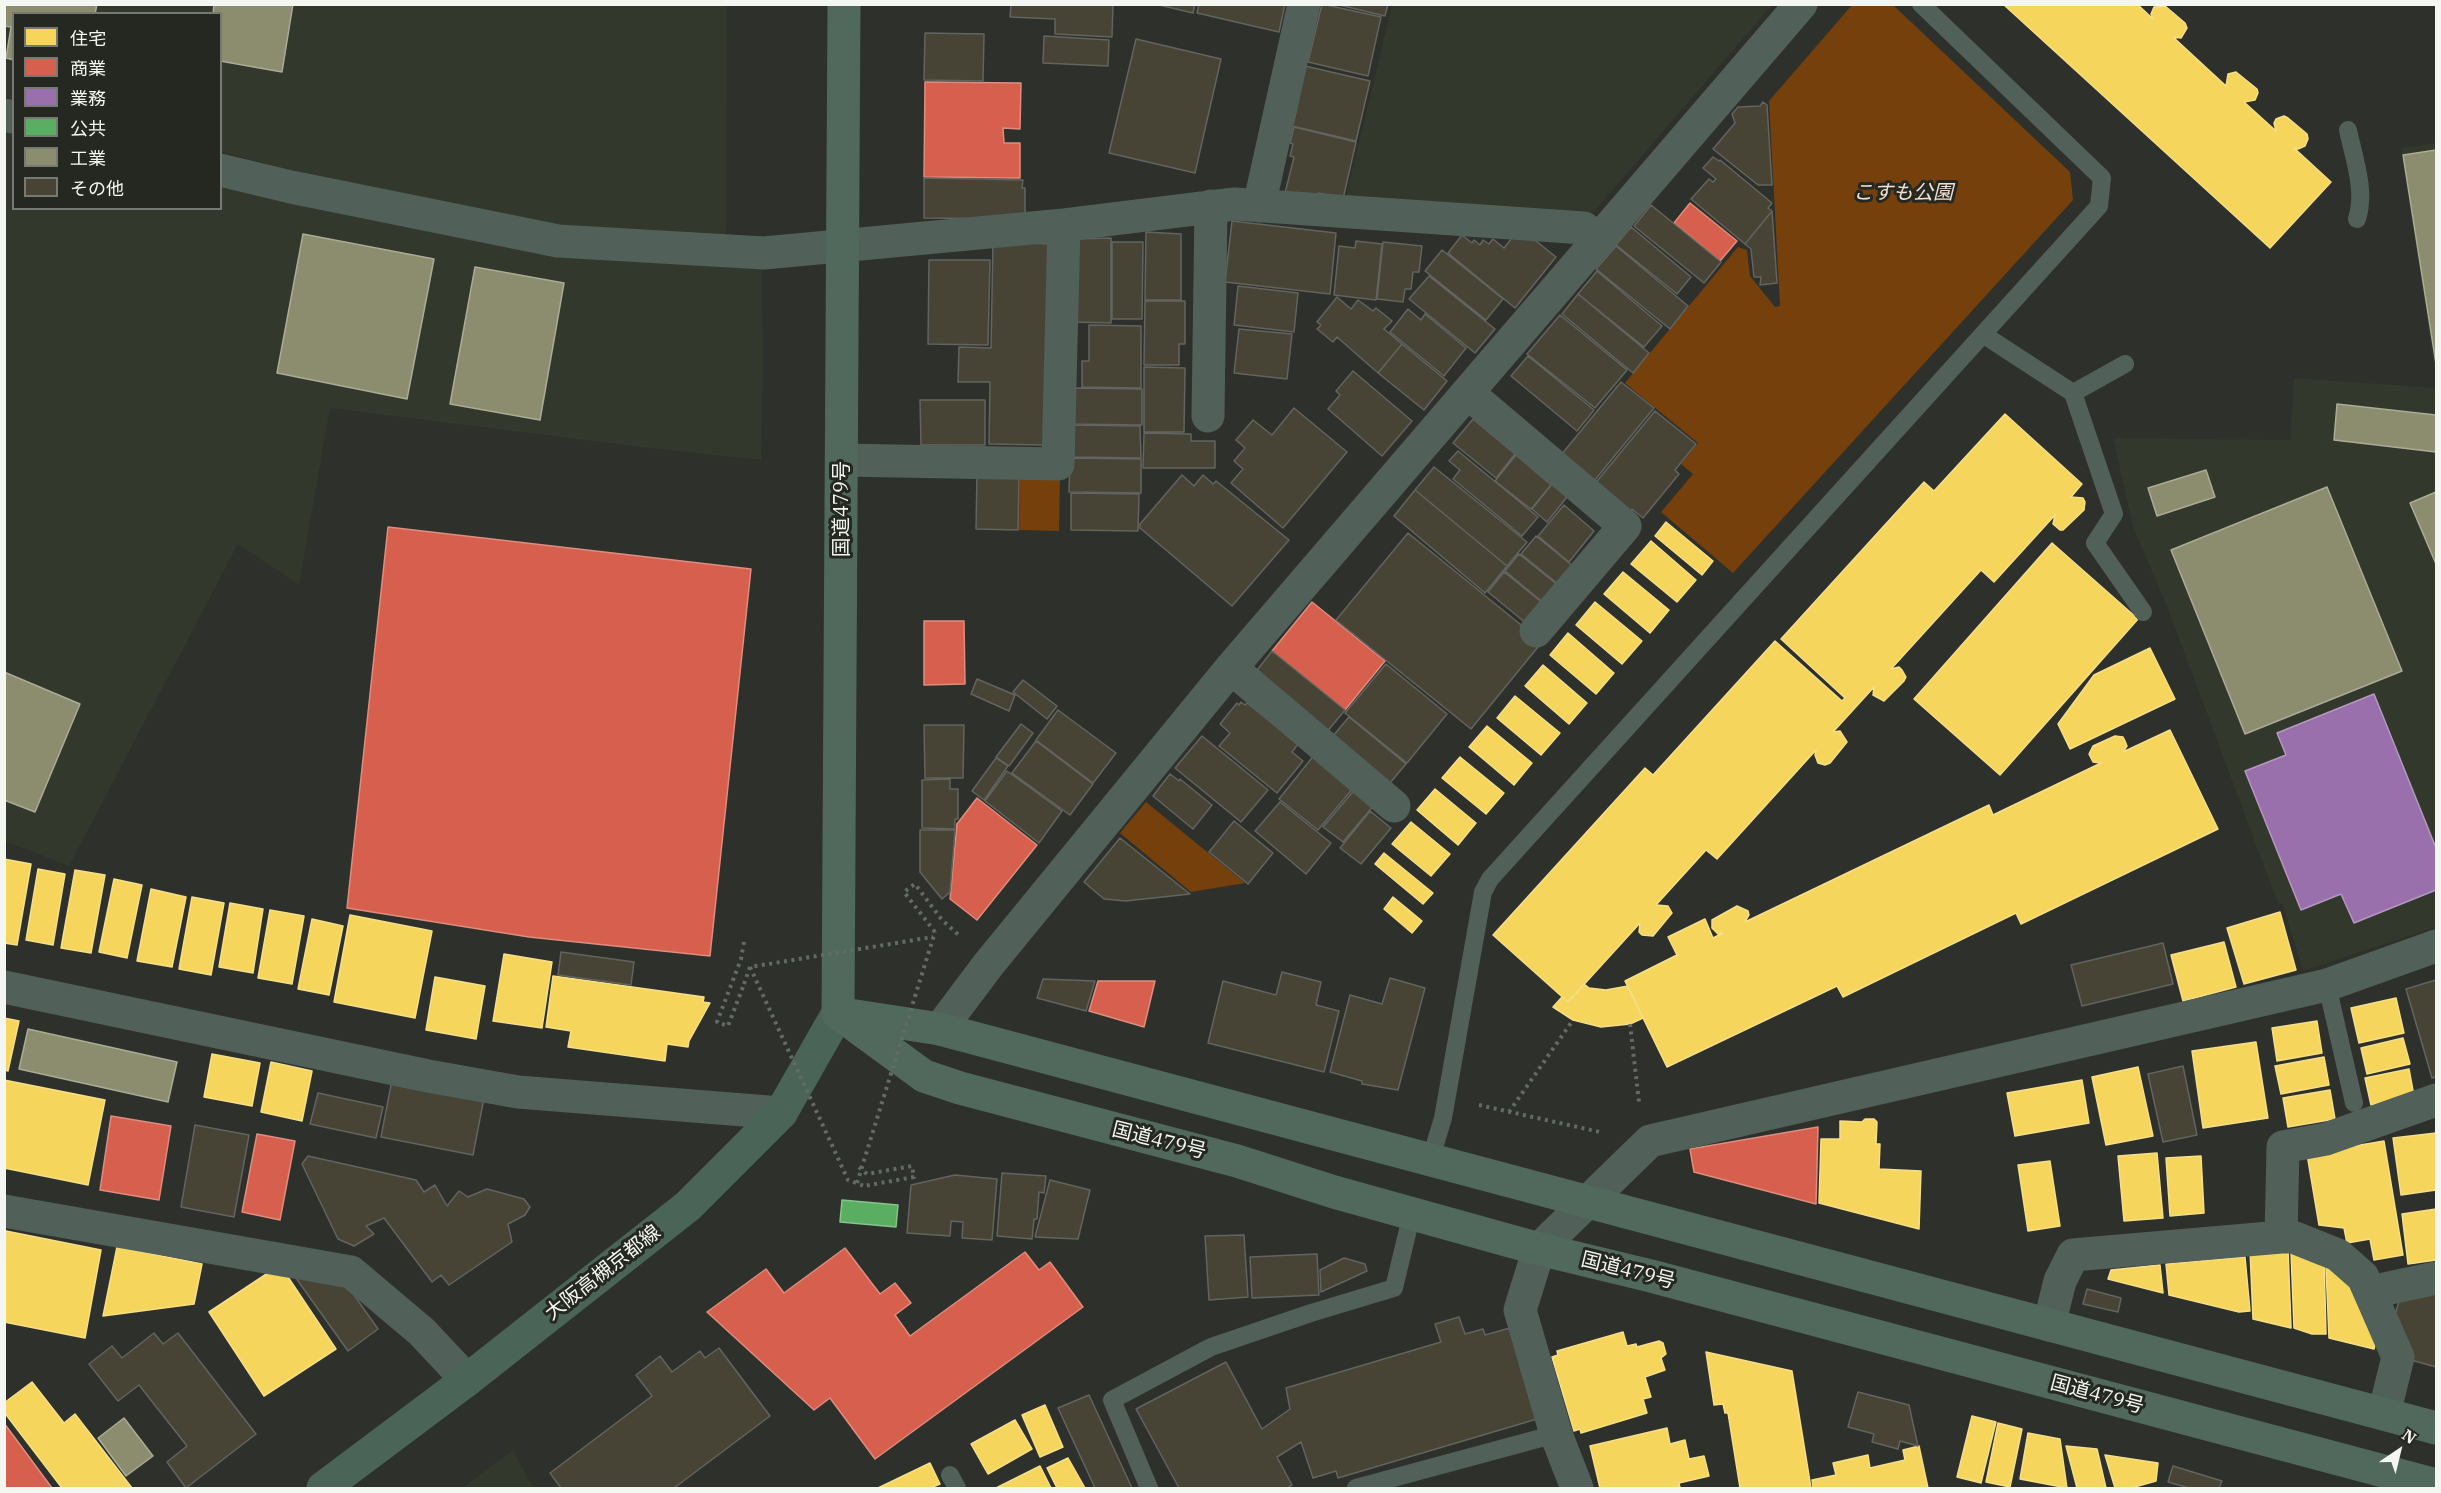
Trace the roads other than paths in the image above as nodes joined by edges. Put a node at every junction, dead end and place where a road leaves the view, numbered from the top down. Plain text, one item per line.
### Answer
1 (844, 4) edge
2 (1305, 4) edge
3 (1801, 4) edge
4 (1921, 4) edge
5 (2348, 130) dead end
6 (222, 171) edge
7 (1211, 206) junction
8 (1259, 206) junction
9 (2357, 219) dead end
10 (1064, 225) junction
11 (1599, 239) junction
12 (843, 245) junction
13 (1984, 335) junction
14 (2126, 364) dead end
15 (1468, 393) junction
16 (2073, 393) junction
17 (1208, 416) dead end
18 (842, 460) junction
19 (2143, 612) dead end
20 (1536, 631) dead end
21 (1231, 668) junction
22 (1394, 806) dead end
23 (2436, 946) edge
24 (2327, 985) junction
25 (4, 987) edge
26 (838, 1013) junction
27 (940, 1029) junction
28 (2436, 1100) edge
29 (2354, 1103) dead end
30 (781, 1113) junction
31 (1430, 1161) junction
32 (1588, 1201) junction
33 (4, 1210) edge
34 (1412, 1213) junction
35 (2281, 1237) junction
36 (1539, 1249) junction
37 (2436, 1278) edge
38 (2371, 1292) junction
39 (2049, 1325) junction
40 (467, 1380) junction
41 (2384, 1414) junction
42 (2436, 1428) edge
43 (1557, 1434) junction
44 (2374, 1479) edge
45 (2436, 1485) edge
46 (323, 1488) edge
47 (1149, 1488) edge
48 (1356, 1488) edge
49 (1577, 1488) edge

1 - 12 highway, 国道479号
2 - 8 street
3 - 11 street
4 - 13 lane
5 - 9 lane
6 - 12 street
7 - 8 street
7 - 10 street
7 - 17 street
8 - 11 street
10 - 12 street
10 - 18 street
11 - 15 street
12 - 18 highway, 国道479号
13 - 16 lane
13 - 31 lane
14 - 16 lane
15 - 20 street
15 - 21 street
16 - 19 lane
18 - 26 highway, 国道479号
21 - 22 street
21 - 27 street
23 - 24 street
24 - 29 lane
24 - 32 street
25 - 30 street
26 - 27 highway
26 - 30 main road, 大阪高槻京都線
26 - 34 highway, 国道479号
27 - 31 highway
28 - 35 street
30 - 40 main road, 大阪高槻京都線
31 - 32 highway
32 - 36 street
32 - 39 highway
33 - 40 street
34 - 36 highway, 国道479号
34 - 47 lane
35 - 38 street
35 - 39 street
36 - 43 street
36 - 44 highway, 国道479号
37 - 38 street
38 - 41 street
39 - 41 highway
40 - 46 main road, 大阪高槻京都線
41 - 42 highway
43 - 48 lane
43 - 49 street
44 - 45 highway, 国道479号

